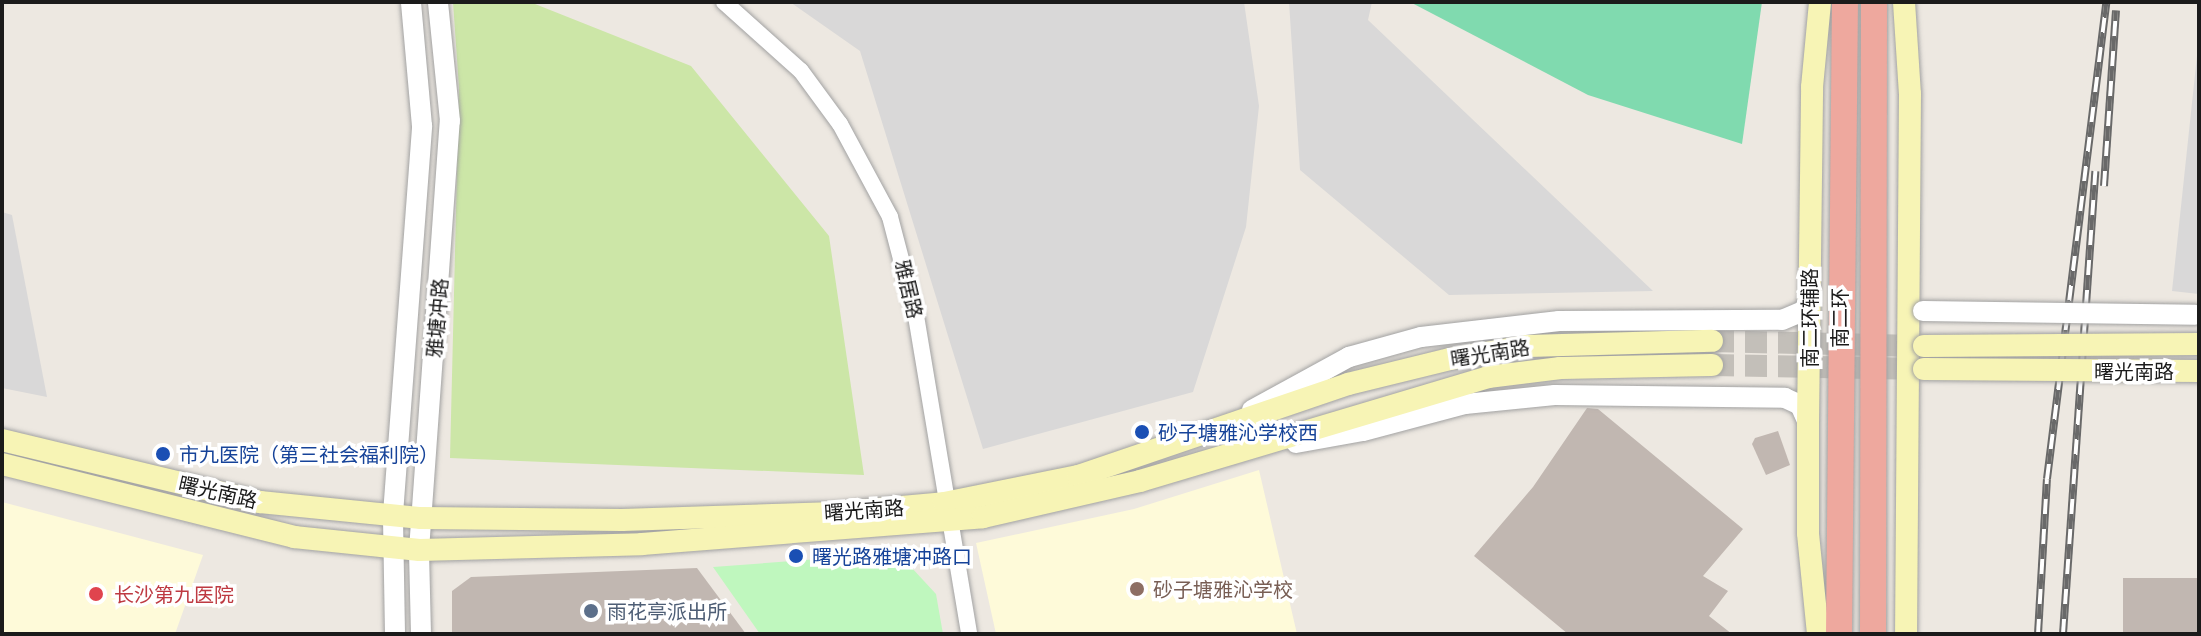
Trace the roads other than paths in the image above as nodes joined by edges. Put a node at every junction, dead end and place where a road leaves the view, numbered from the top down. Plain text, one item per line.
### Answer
1 (411, 2) edge
2 (438, 2) edge
3 (724, 2) edge
4 (1820, 2) edge
5 (1845, 2) edge
6 (1874, 2) edge
7 (1904, 2) edge
8 (1809, 296) junction
9 (1915, 306) junction
10 (2197, 315) edge
11 (1712, 341) tunnel mouth
12 (2199, 344) edge
13 (1924, 346) tunnel mouth
14 (1712, 365) tunnel mouth
15 (1924, 369) tunnel mouth
16 (2199, 371) edge
17 (1808, 423) junction
18 (1219, 427) junction
19 (2, 440) edge
20 (1225, 454) junction
21 (2, 464) edge
22 (946, 513) junction
23 (393, 514) junction
24 (421, 518) junction
25 (392, 548) junction
26 (419, 550) junction
27 (395, 634) edge
28 (421, 634) edge
29 (969, 634) edge
30 (1818, 634) edge
31 (1839, 634) edge
32 (1873, 634) edge
33 (1906, 634) edge

1 - 23 street, 雅塘冲路
2 - 24 street, 雅塘冲路
3 - 22 street, 雅居路
4 - 8 main road, 南二环辅路
5 - 31 highway, 南二环
6 - 32 highway, 南二环
7 - 9 main road
8 - 17 main road, 南二环辅路
8 - 18 street
9 - 10 street, bridge
9 - 33 main road
11 - 18 main road, 曙光南路
12 - 13 main road, 曙光南路, bridge
14 - 20 main road, 曙光南路
15 - 16 main road, 曙光南路, bridge
17 - 20 street
17 - 30 main road, 南二环辅路
18 - 22 main road, 曙光南路
19 - 23 main road, 曙光南路
20 - 22 main road, 曙光南路
21 - 25 main road, 曙光南路
22 - 24 main road, 曙光南路
22 - 26 main road, 曙光南路
22 - 29 street, 雅居路
23 - 24 main road, 曙光南路
23 - 25 street, 雅塘冲路
24 - 26 street, 雅塘冲路
25 - 26 main road, 曙光南路
25 - 27 street, 雅塘冲路
26 - 28 street, 雅塘冲路

